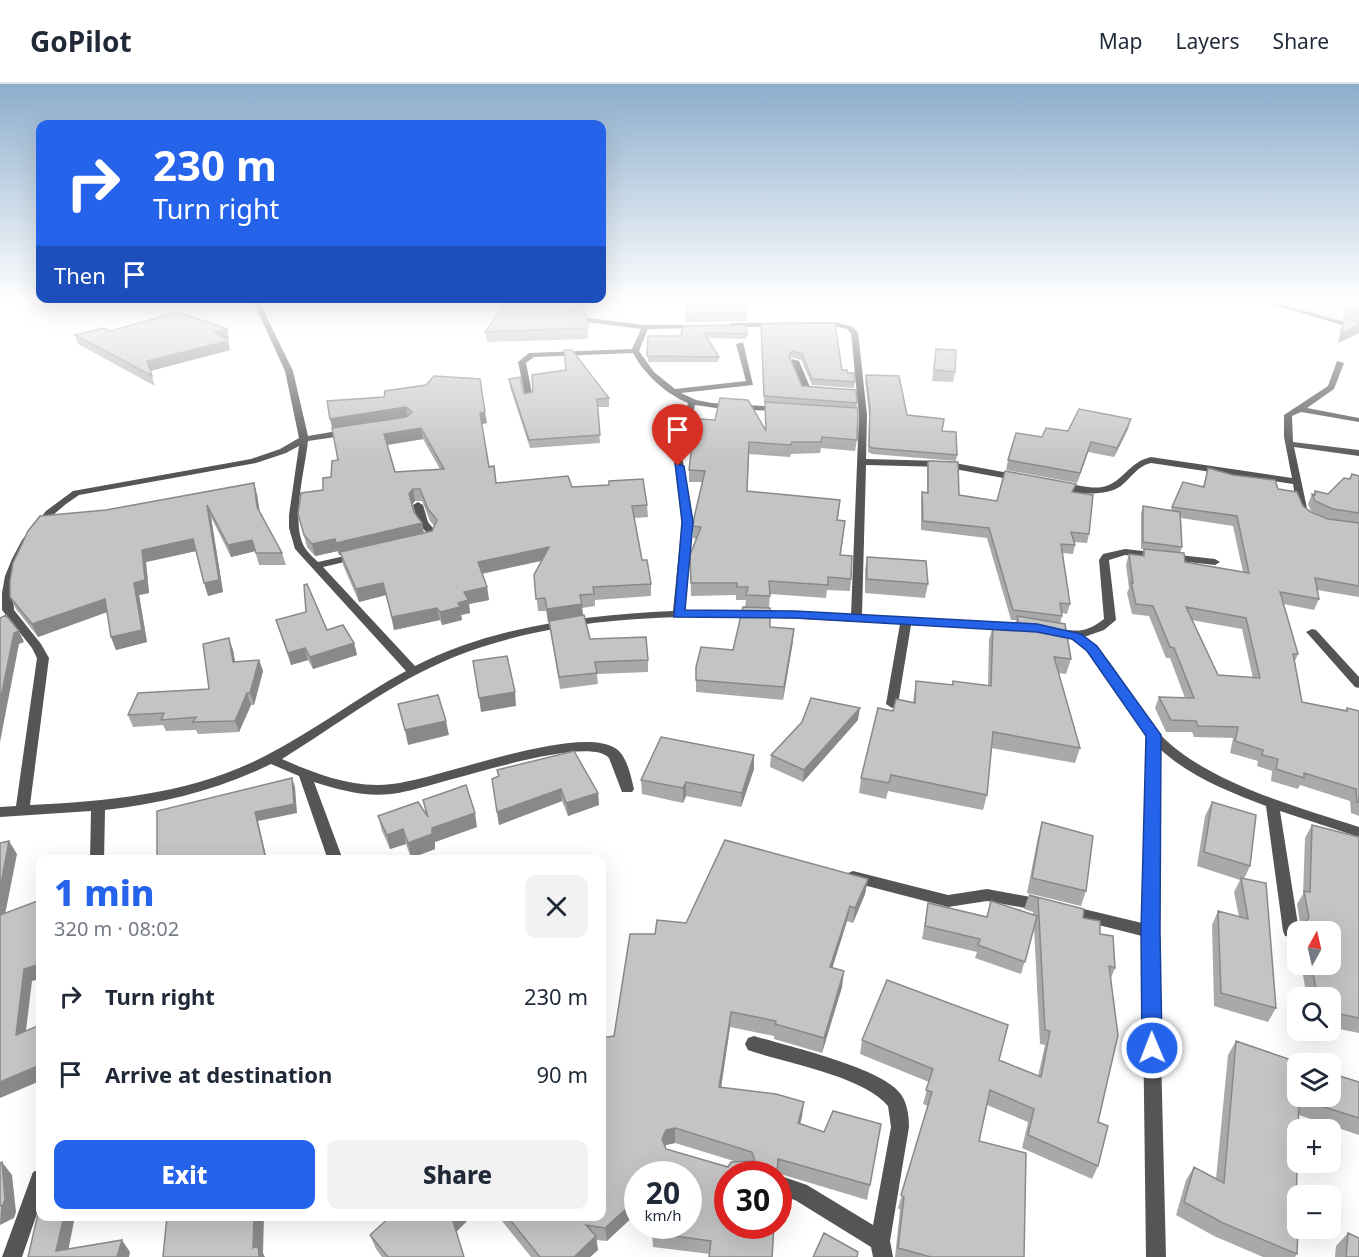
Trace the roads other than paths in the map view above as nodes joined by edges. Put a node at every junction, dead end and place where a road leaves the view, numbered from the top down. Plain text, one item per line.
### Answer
1 (281, 354) edge
2 (564, 354) edge
3 (636, 354) edge
4 (742, 354) edge
5 (856, 354) edge
6 (795, 361) edge
7 (1341, 363) dead end
8 (676, 391) junction
9 (829, 393) edge
10 (850, 393) edge
11 (861, 393) junction
12 (529, 398) edge
13 (692, 402) junction
14 (1300, 409) junction
15 (794, 410) edge
16 (851, 414) edge
17 (862, 415) junction
18 (1359, 420) edge
19 (362, 431) edge
20 (304, 440) junction
21 (1291, 444) junction
22 (1359, 453) edge
23 (861, 462) junction
24 (1034, 481) edge
25 (1297, 482) junction
26 (1045, 483) edge
27 (418, 505) dead end
28 (1314, 520) edge
29 (411, 545) edge
30 (368, 554) edge
31 (1215, 562) dead end
32 (315, 566) junction
33 (678, 614) junction
34 (856, 618) junction
35 (906, 621) junction
36 (1312, 632) dead end
37 (1076, 636) junction
38 (413, 671) junction
39 (1359, 684) edge
40 (892, 704) edge
41 (1154, 735) junction
42 (271, 759) junction
43 (305, 775) junction
44 (627, 789) dead end
45 (1272, 802) junction
46 (98, 806) junction
47 (22, 811) junction
48 (0, 812) edge
49 (1359, 832) edge
50 (97, 855) edge
51 (334, 855) edge
52 (837, 873) edge
53 (1290, 921) edge
54 (1150, 931) junction
55 (754, 1044) dead end
56 (792, 1189) edge
57 (36, 1190) edge
58 (881, 1249) edge
59 (12, 1257) edge
60 (1156, 1257) edge

1 - 20 street
2 - 12 street
3 - 8 street
4 - 8 street
5 - 11 street
6 - 9 street
7 - 14 street
8 - 13 street
10 - 11 street
11 - 17 street
13 - 15 street
13 - 33 street
14 - 18 street
14 - 21 street
16 - 17 street
17 - 23 street
19 - 20 street
20 - 32 street
20 - 47 street
21 - 22 street
21 - 25 street
23 - 24 street
23 - 34 street
25 - 26 street
25 - 28 street
27 - 29 street
30 - 32 street
31 - 37 street
32 - 38 street
33 - 34 street
33 - 38 street
34 - 35 street
35 - 37 street
35 - 40 street
36 - 39 street
37 - 41 street
38 - 42 street
41 - 45 street
41 - 54 street
42 - 43 street
42 - 46 street
43 - 44 street
43 - 51 street
45 - 49 street
45 - 53 street
46 - 47 street
46 - 50 street
47 - 48 street
52 - 54 street
54 - 60 street
55 - 58 street
56 - 58 street
57 - 59 street

